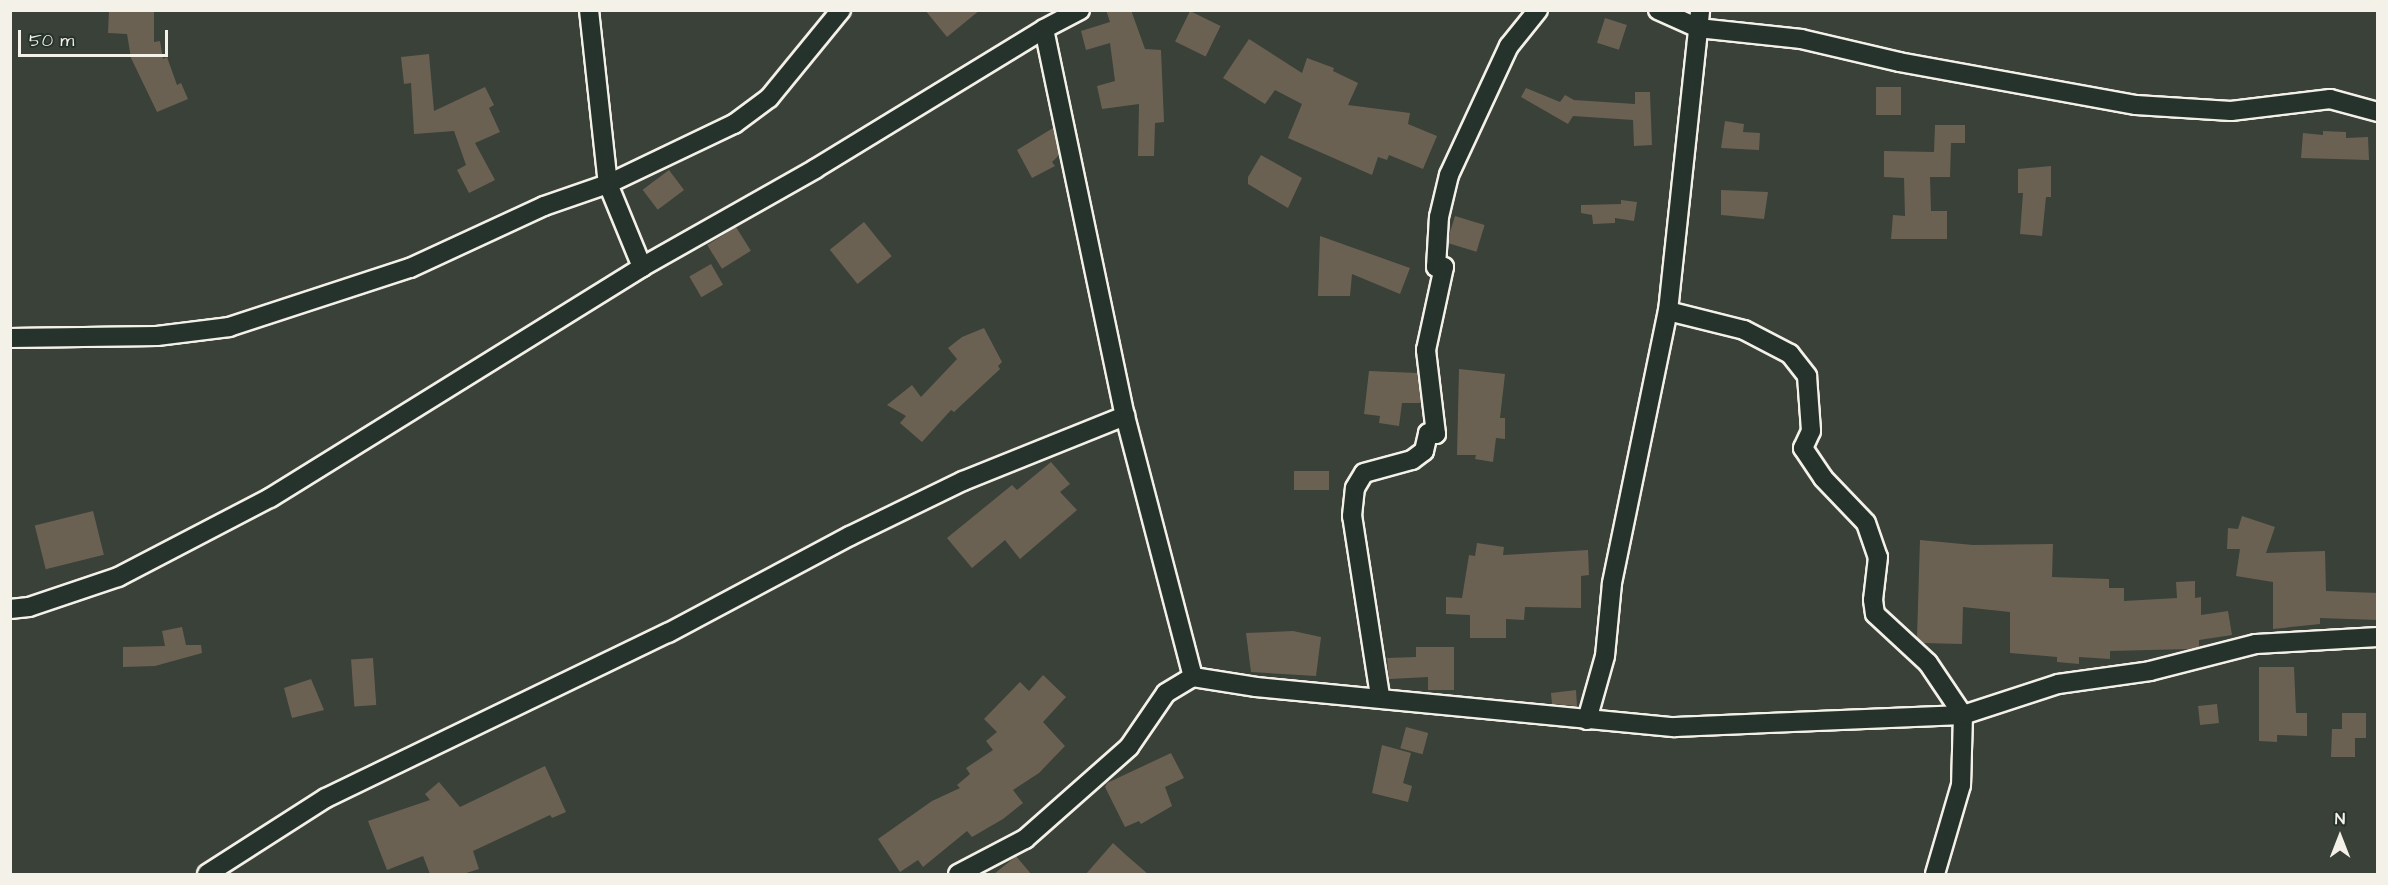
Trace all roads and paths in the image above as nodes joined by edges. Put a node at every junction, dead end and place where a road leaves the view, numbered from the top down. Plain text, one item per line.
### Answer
1 (589, 10) edge
2 (840, 10) edge
3 (1080, 10) edge
4 (1538, 10) edge
5 (1658, 10) edge
6 (1699, 19) edge
7 (1044, 28) junction
8 (2378, 112) edge
9 (608, 184) junction
10 (642, 267) junction
11 (1668, 311) junction
12 (10, 338) edge
13 (1125, 416) junction
14 (10, 609) edge
15 (2378, 637) edge
16 (1193, 677) junction
17 (1380, 696) junction
18 (1963, 715) junction
19 (1587, 720) junction
20 (207, 874) edge
21 (957, 874) edge
22 (1935, 874) edge

1 - 9 street
2 - 9 street
3 - 7 street
4 - 17 street
5 - 6 street
6 - 8 street
6 - 11 street
7 - 10 street
7 - 13 street
9 - 10 street
9 - 12 street
10 - 14 street
11 - 18 street
11 - 19 street
13 - 16 street
13 - 20 street
15 - 18 street
16 - 17 street
16 - 21 street
17 - 19 street
18 - 19 street
18 - 22 street

